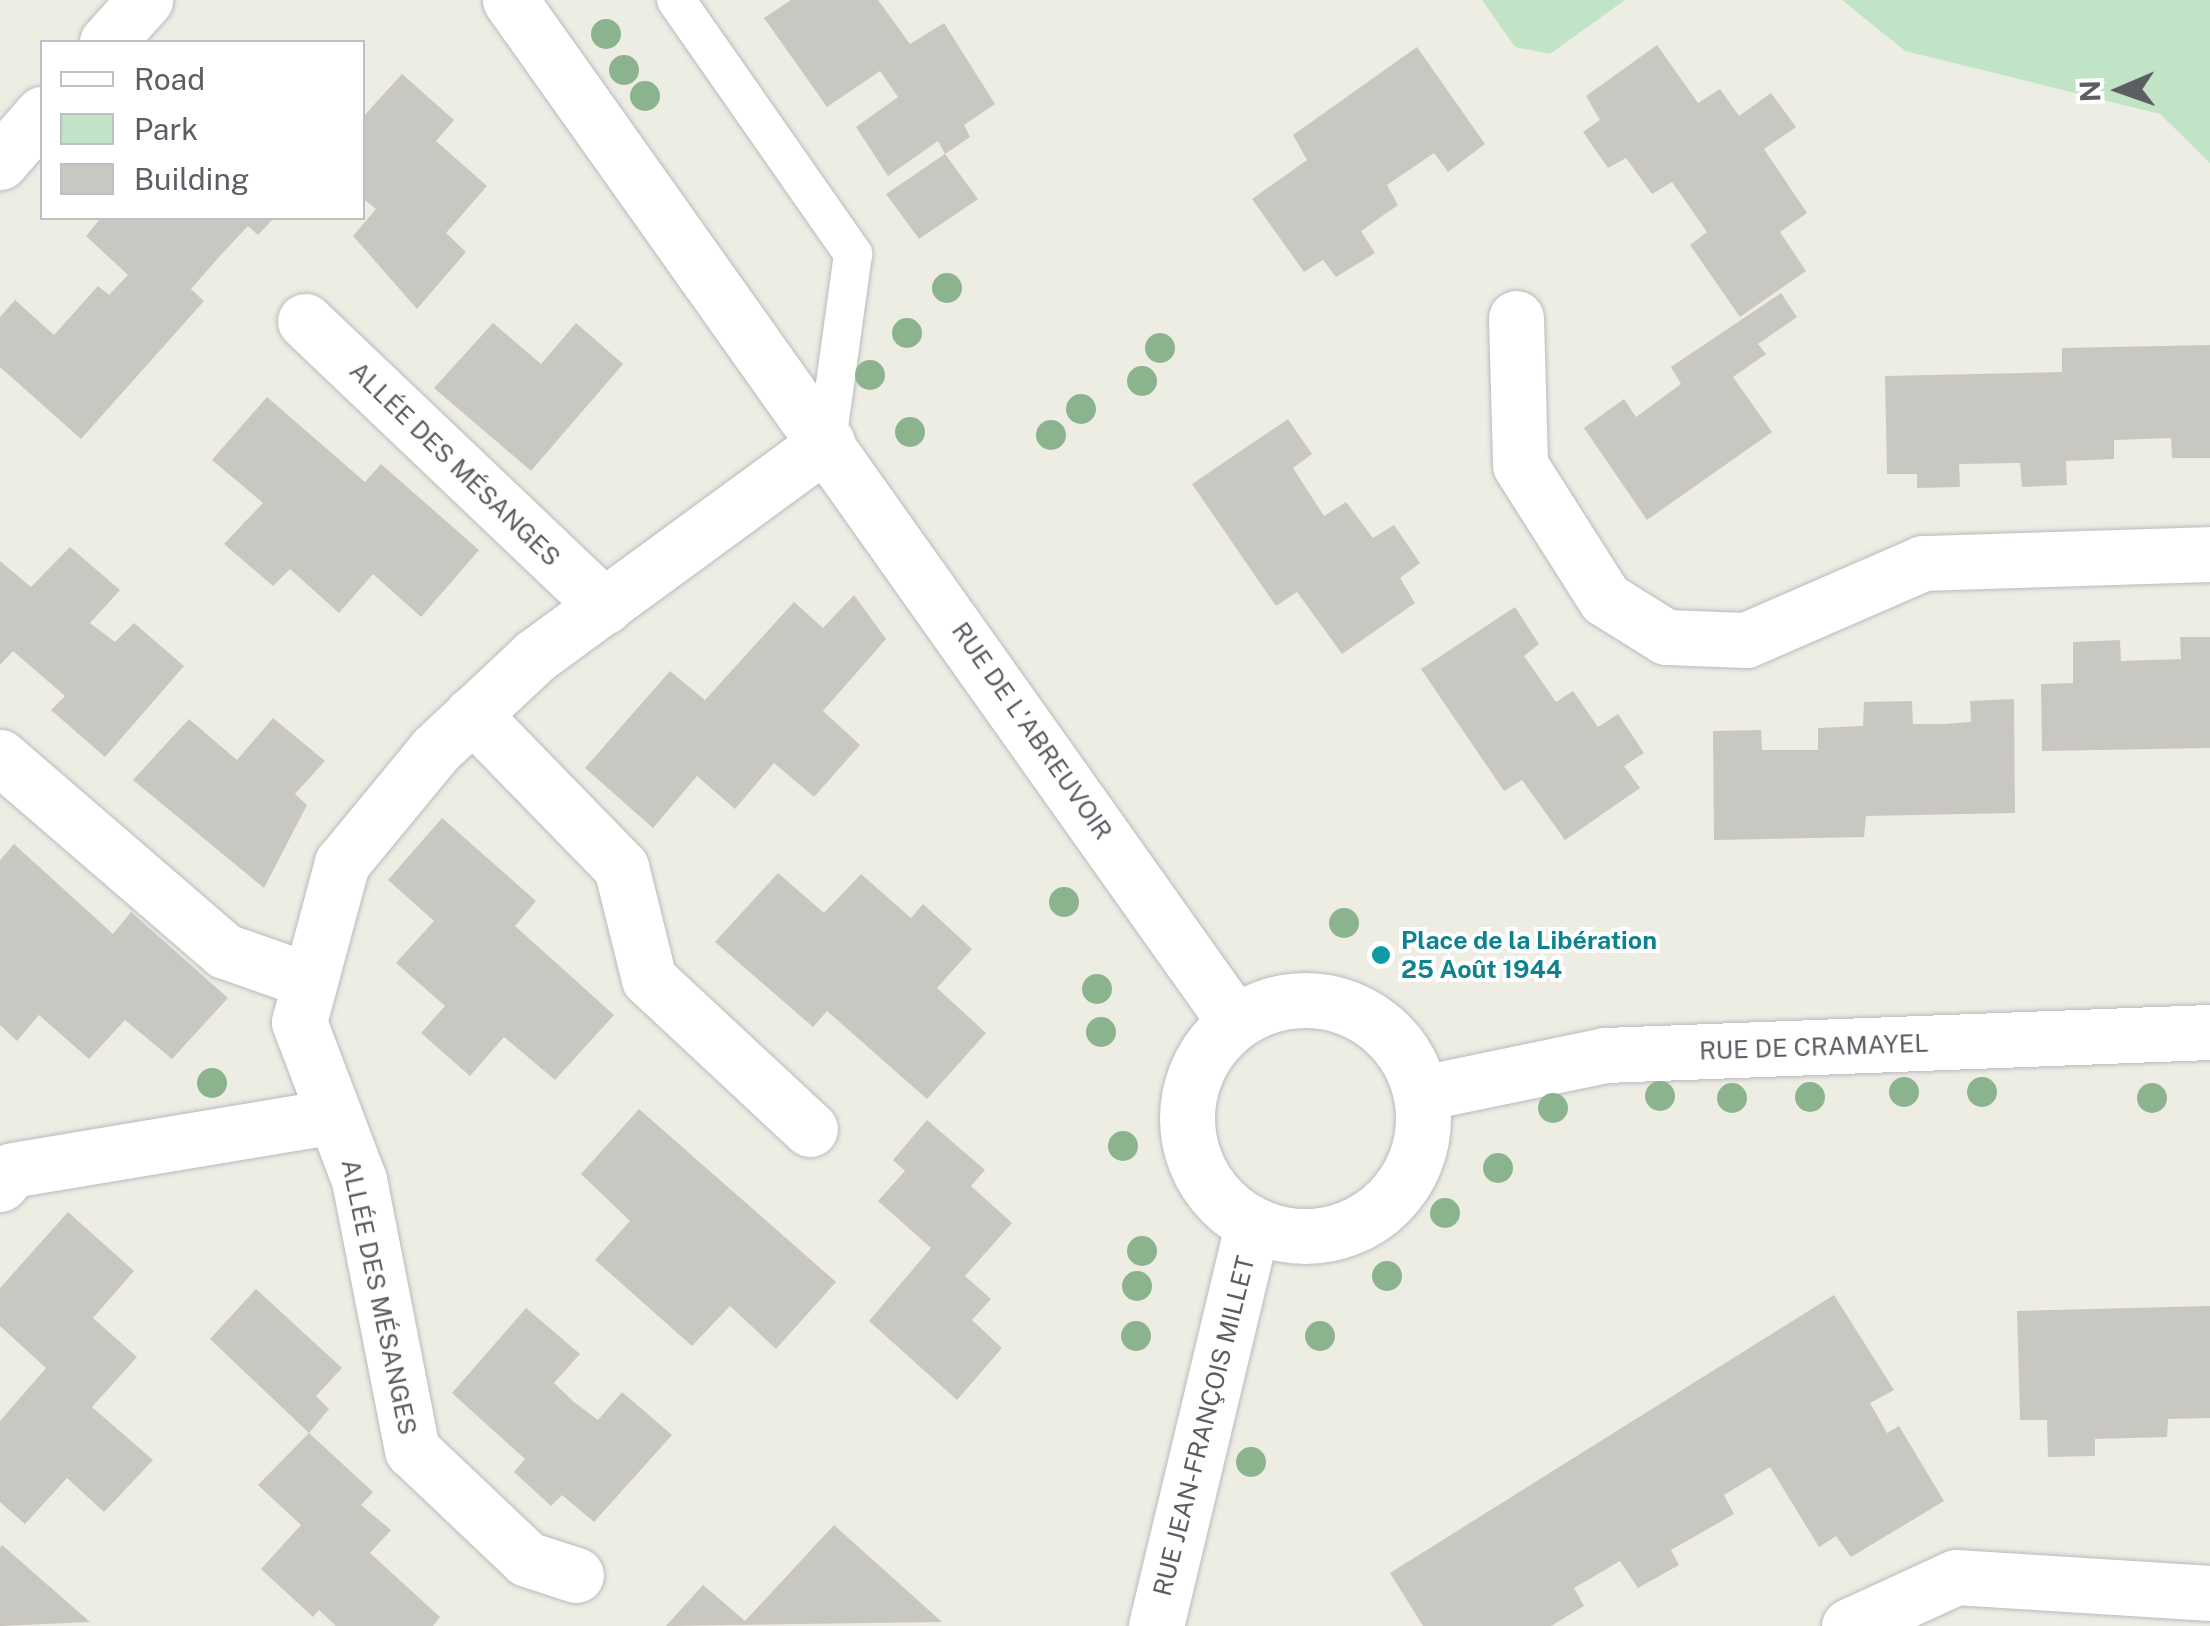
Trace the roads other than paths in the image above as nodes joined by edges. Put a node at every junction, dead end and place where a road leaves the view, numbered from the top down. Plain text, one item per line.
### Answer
1 (145, 0) edge
2 (510, 0) edge
3 (676, 0) edge
4 (109, 40) edge
5 (40, 116) edge
6 (0, 162) edge
7 (1516, 318) dead end
8 (305, 321) dead end
9 (827, 442) junction
10 (2210, 554) edge
11 (605, 607) junction
12 (472, 714) junction
13 (0, 757) edge
14 (310, 981) junction
15 (1235, 1022) junction
16 (2210, 1032) edge
17 (1422, 1094) junction
18 (335, 1116) junction
19 (810, 1129) dead end
20 (0, 1184) edge
21 (1252, 1225) junction
22 (576, 1575) dead end
23 (2210, 1593) edge
24 (1156, 1626) edge
25 (1848, 1626) edge

1 - 4 street
2 - 9 street, RUE DE L'ABREUVOIR
3 - 9 lane
5 - 6 street
7 - 10 street
8 - 11 street, ALLÉE DES MÉSANGES
9 - 11 street, ALLÉE DES MÉSANGES
9 - 15 street, RUE DE L'ABREUVOIR
11 - 12 street, ALLÉE DES MÉSANGES
12 - 14 street, ALLÉE DES MÉSANGES
12 - 19 street
13 - 14 street
14 - 18 street, ALLÉE DES MÉSANGES
15 - 17 street
15 - 21 street
16 - 17 street, RUE DE CRAMAYEL
17 - 21 street
18 - 20 street
18 - 22 street, ALLÉE DES MÉSANGES
21 - 24 street, RUE JEAN-FRANÇOIS MILLET
23 - 25 street

